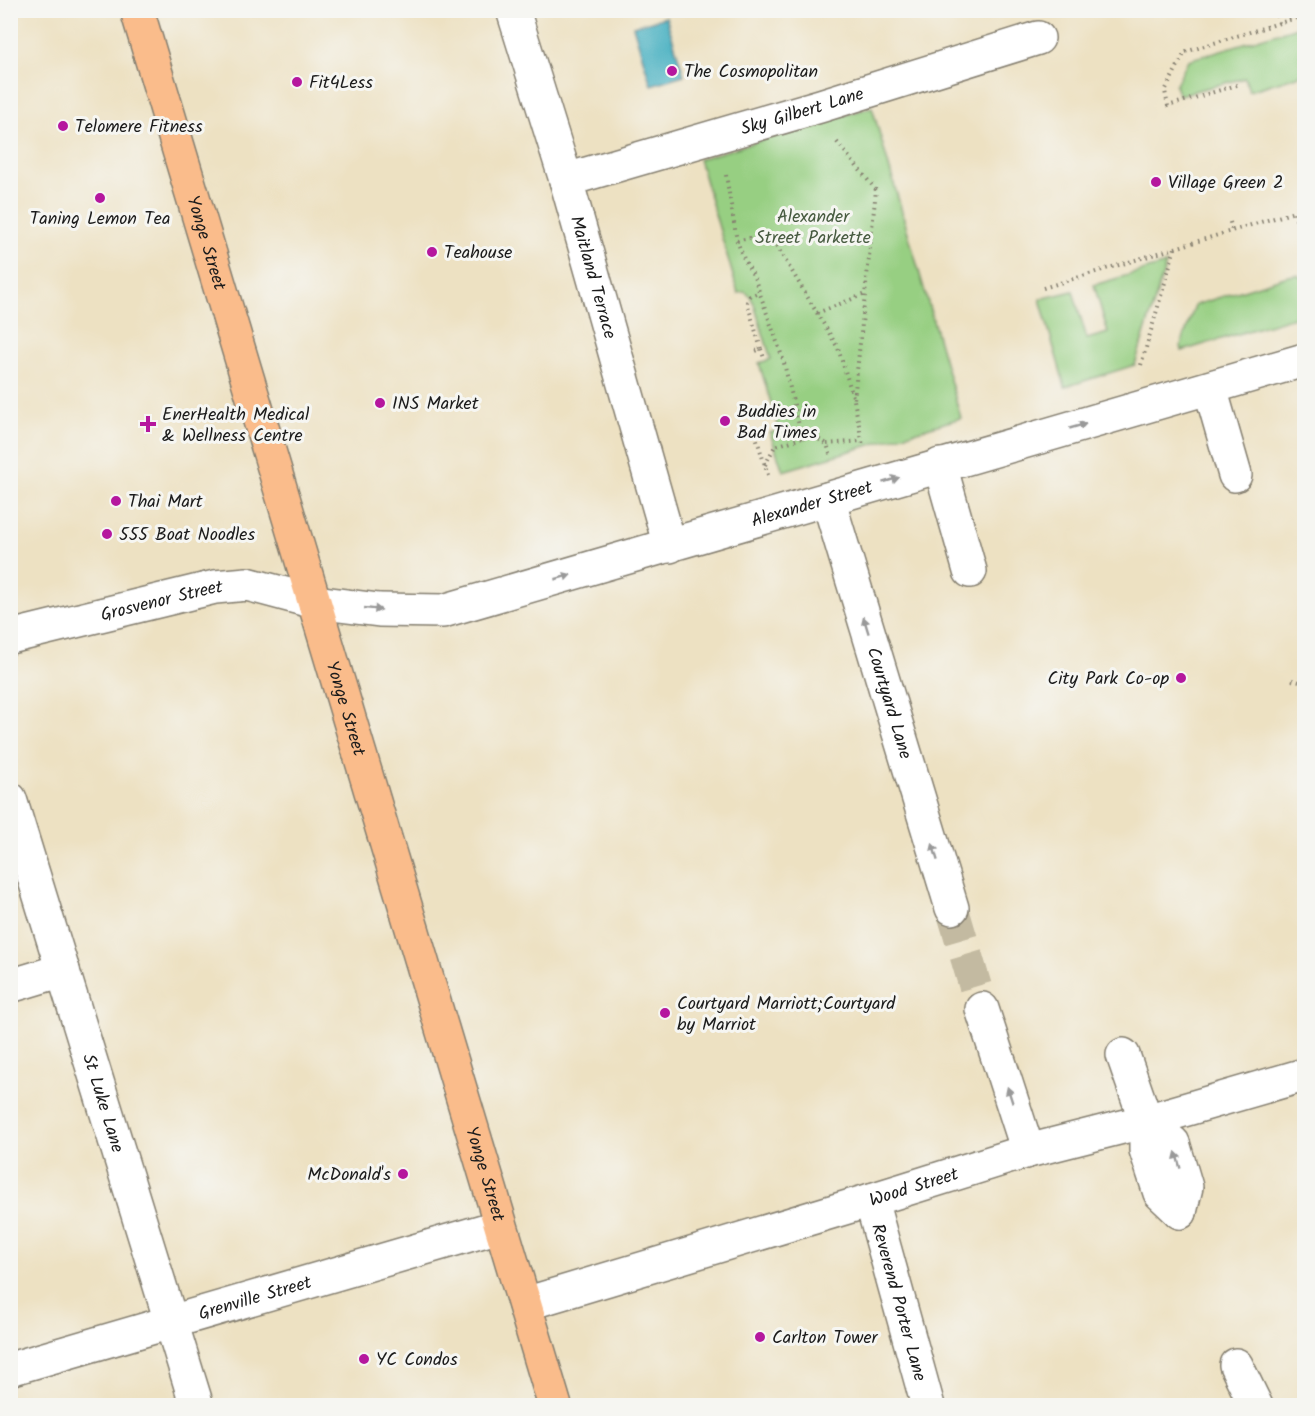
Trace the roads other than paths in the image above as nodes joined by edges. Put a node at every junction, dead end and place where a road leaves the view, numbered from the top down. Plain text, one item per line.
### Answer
1 (137, 10) edge
2 (513, 10) edge
3 (1038, 38) dead end
4 (566, 180) junction
5 (1305, 360) edge
6 (1210, 388) junction
7 (940, 465) junction
8 (1235, 475) dead end
9 (828, 499) junction
10 (670, 546) junction
11 (970, 571) dead end
12 (315, 602) junction
13 (10, 637) edge
14 (10, 799) edge
15 (952, 908) tunnel mouth
16 (63, 970) junction
17 (10, 986) edge
18 (982, 1009) tunnel mouth
19 (1123, 1055) dead end
20 (1305, 1075) edge
21 (1146, 1121) junction
22 (1028, 1151) junction
23 (871, 1200) junction
24 (500, 1226) junction
25 (525, 1304) junction
26 (171, 1322) junction
27 (1236, 1365) dead end
28 (10, 1370) edge
29 (197, 1406) edge
30 (555, 1406) edge
31 (928, 1406) edge
32 (1256, 1406) edge

1 - 12 main road, Yonge Street
2 - 4 street, Maitland Terrace
3 - 4 street, Sky Gilbert Lane
4 - 10 street, Maitland Terrace
5 - 6 street, Alexander Street
7 -> 6 street, Alexander Street
6 - 8 street
9 -> 7 street, Alexander Street
7 - 11 street
9 - 10 street, Alexander Street
15 -> 9 street, Courtyard Lane
12 -> 10 street, Alexander Street
12 - 13 street, Grosvenor Street
12 - 24 main road, Yonge Street
14 - 16 street, St Luke Lane
16 - 17 street
16 - 26 street, St Luke Lane
22 -> 18 street
19 - 21 street
20 - 21 street, Wood Street
21 - 22 street, Wood Street
22 - 23 street, Wood Street
23 - 25 street, Wood Street
23 - 31 street, Reverend Porter Lane
24 - 25 main road, Yonge Street
24 - 26 street, Grenville Street
25 - 30 main road, Yonge Street
26 - 28 street, Grenville Street
26 - 29 street, St Luke Lane
27 - 32 street

